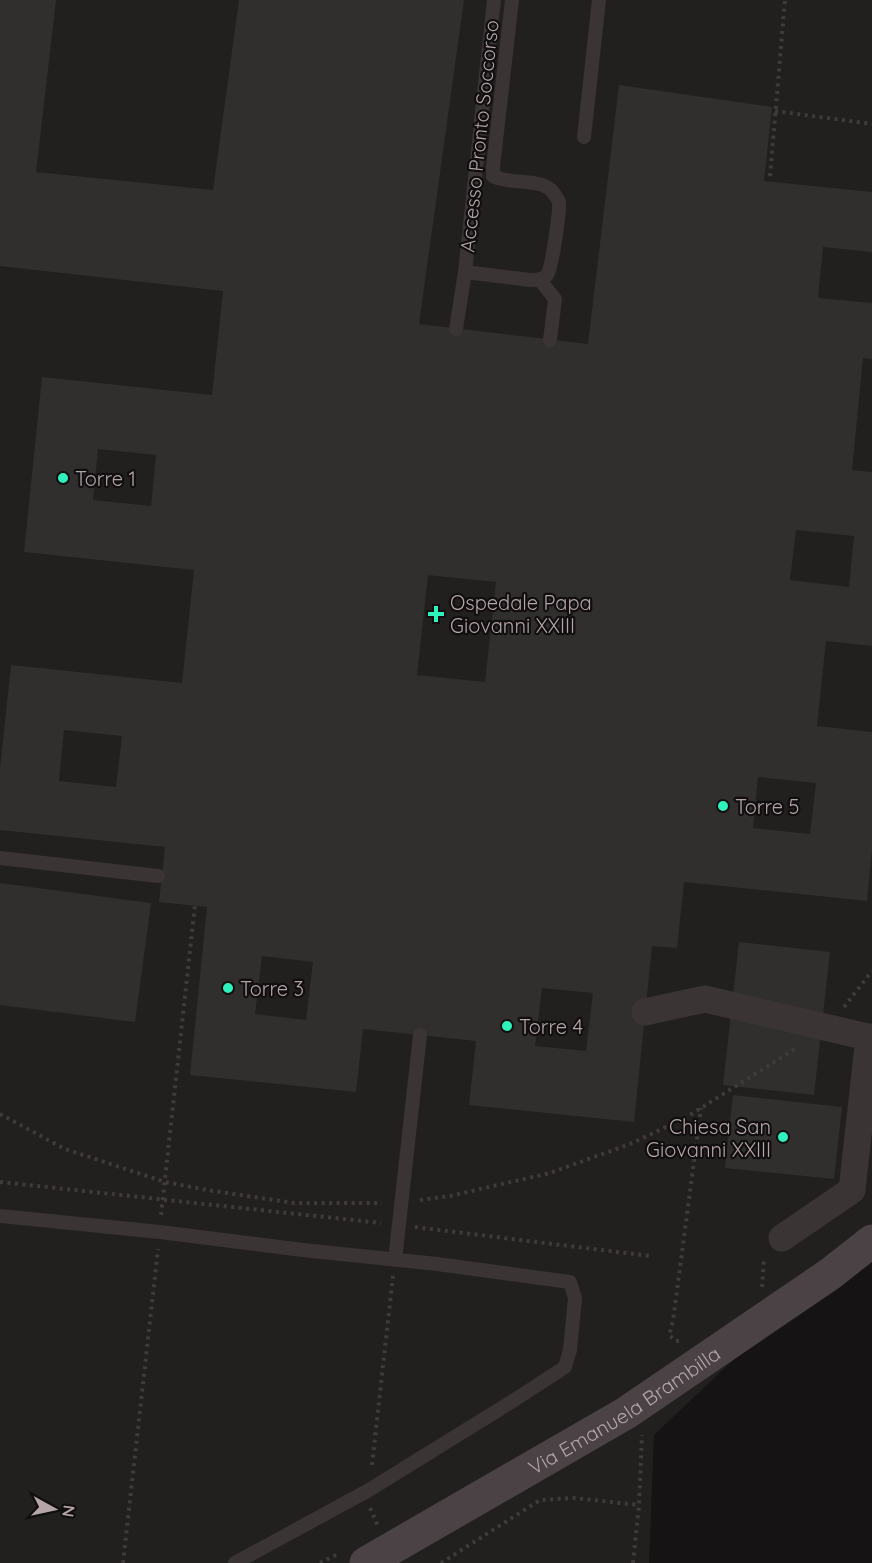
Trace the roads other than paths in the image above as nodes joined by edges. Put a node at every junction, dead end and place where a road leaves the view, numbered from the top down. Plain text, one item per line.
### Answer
1 (494, 0) edge
2 (512, 0) edge
3 (599, 0) edge
4 (584, 137) dead end
5 (465, 272) junction
6 (540, 280) junction
7 (456, 329) dead end
8 (550, 340) dead end
9 (0, 858) edge
10 (158, 876) dead end
11 (645, 1012) dead end
12 (420, 1035) dead end
13 (871, 1038) edge
14 (0, 1216) edge
15 (782, 1238) dead end
16 (872, 1241) edge
17 (395, 1260) junction
18 (235, 1563) edge
19 (366, 1563) edge

1 - 5 lane, Accesso Pronto Soccorso
2 - 6 lane, Accesso Pronto Soccorso
3 - 4 lane
5 - 6 lane, Accesso Pronto Soccorso
5 - 7 lane, Accesso Pronto Soccorso
6 - 8 lane
9 - 10 lane
11 - 13 street
12 - 17 lane
13 - 15 street
14 - 17 lane
16 - 19 street, Via Emanuela Brambilla
17 - 18 lane

